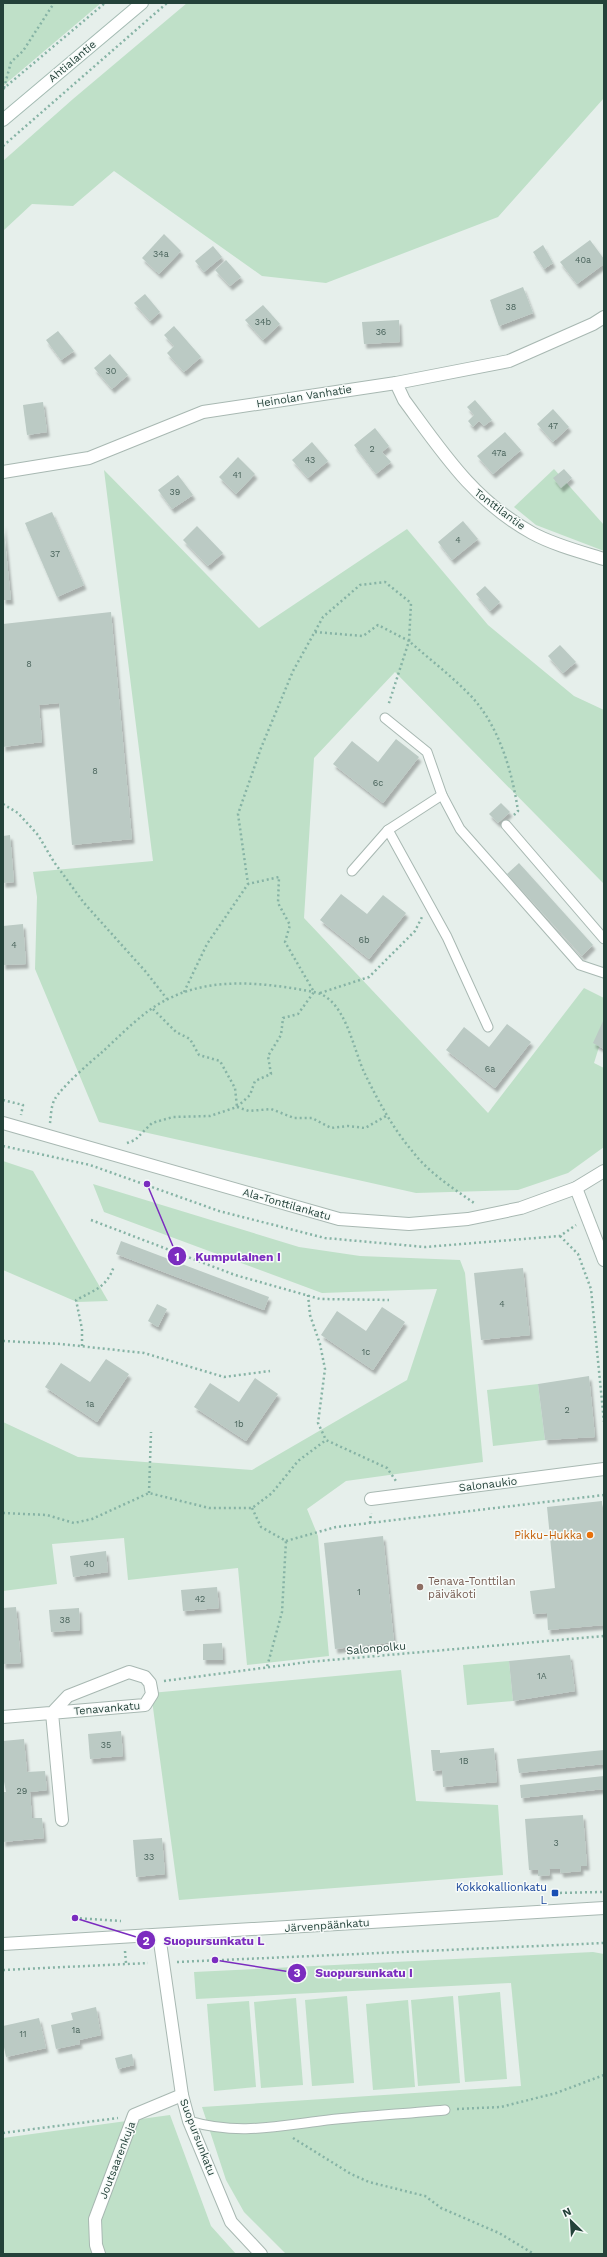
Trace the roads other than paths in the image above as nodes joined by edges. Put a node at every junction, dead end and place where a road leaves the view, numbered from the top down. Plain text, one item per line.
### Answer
1 (142, 3) edge
2 (3, 120) edge
3 (604, 317) edge
4 (396, 383) junction
5 (3, 472) edge
6 (604, 559) edge
7 (385, 718) road end
8 (442, 795) junction
9 (506, 825) road end
10 (388, 830) junction
11 (352, 871) dead end
12 (604, 939) edge
13 (604, 973) edge
14 (488, 1026) dead end
15 (3, 1122) edge
16 (604, 1171) edge
17 (576, 1188) junction
18 (604, 1260) edge
19 (604, 1469) edge
20 (371, 1499) dead end
21 (52, 1713) junction
22 (3, 1717) edge
23 (62, 1820) dead end
24 (604, 1908) edge
25 (159, 1935) junction
26 (3, 1944) edge
27 (182, 2095) junction
28 (445, 2110) road end
29 (189, 2121) junction
30 (99, 2254) edge
31 (261, 2254) edge

1 - 2 street, Ahtialantie
3 - 4 street, Heinolan Vanhatie
4 - 5 street, Heinolan Vanhatie
4 - 6 street, Tonttilantie
7 - 8 lane
8 - 10 lane
8 - 13 lane
9 - 12 lane
10 - 11 lane
10 - 14 lane
15 - 17 street, Ala-Tonttilankatu
16 - 17 street, Ala-Tonttilankatu
17 - 18 street
19 - 20 street, Salonaukio
21 - 21 street, Tenavankatu
21 - 22 street, Tenavankatu
21 - 23 street
24 - 25 street, Järvenpäänkatu
25 - 26 street, Järvenpäänkatu
25 - 27 street, Suopursunkatu
27 - 29 street, Suopursunkatu
27 - 30 street, Joutsaarenkuja
28 - 29 lane
29 - 31 street, Suopursunkatu

